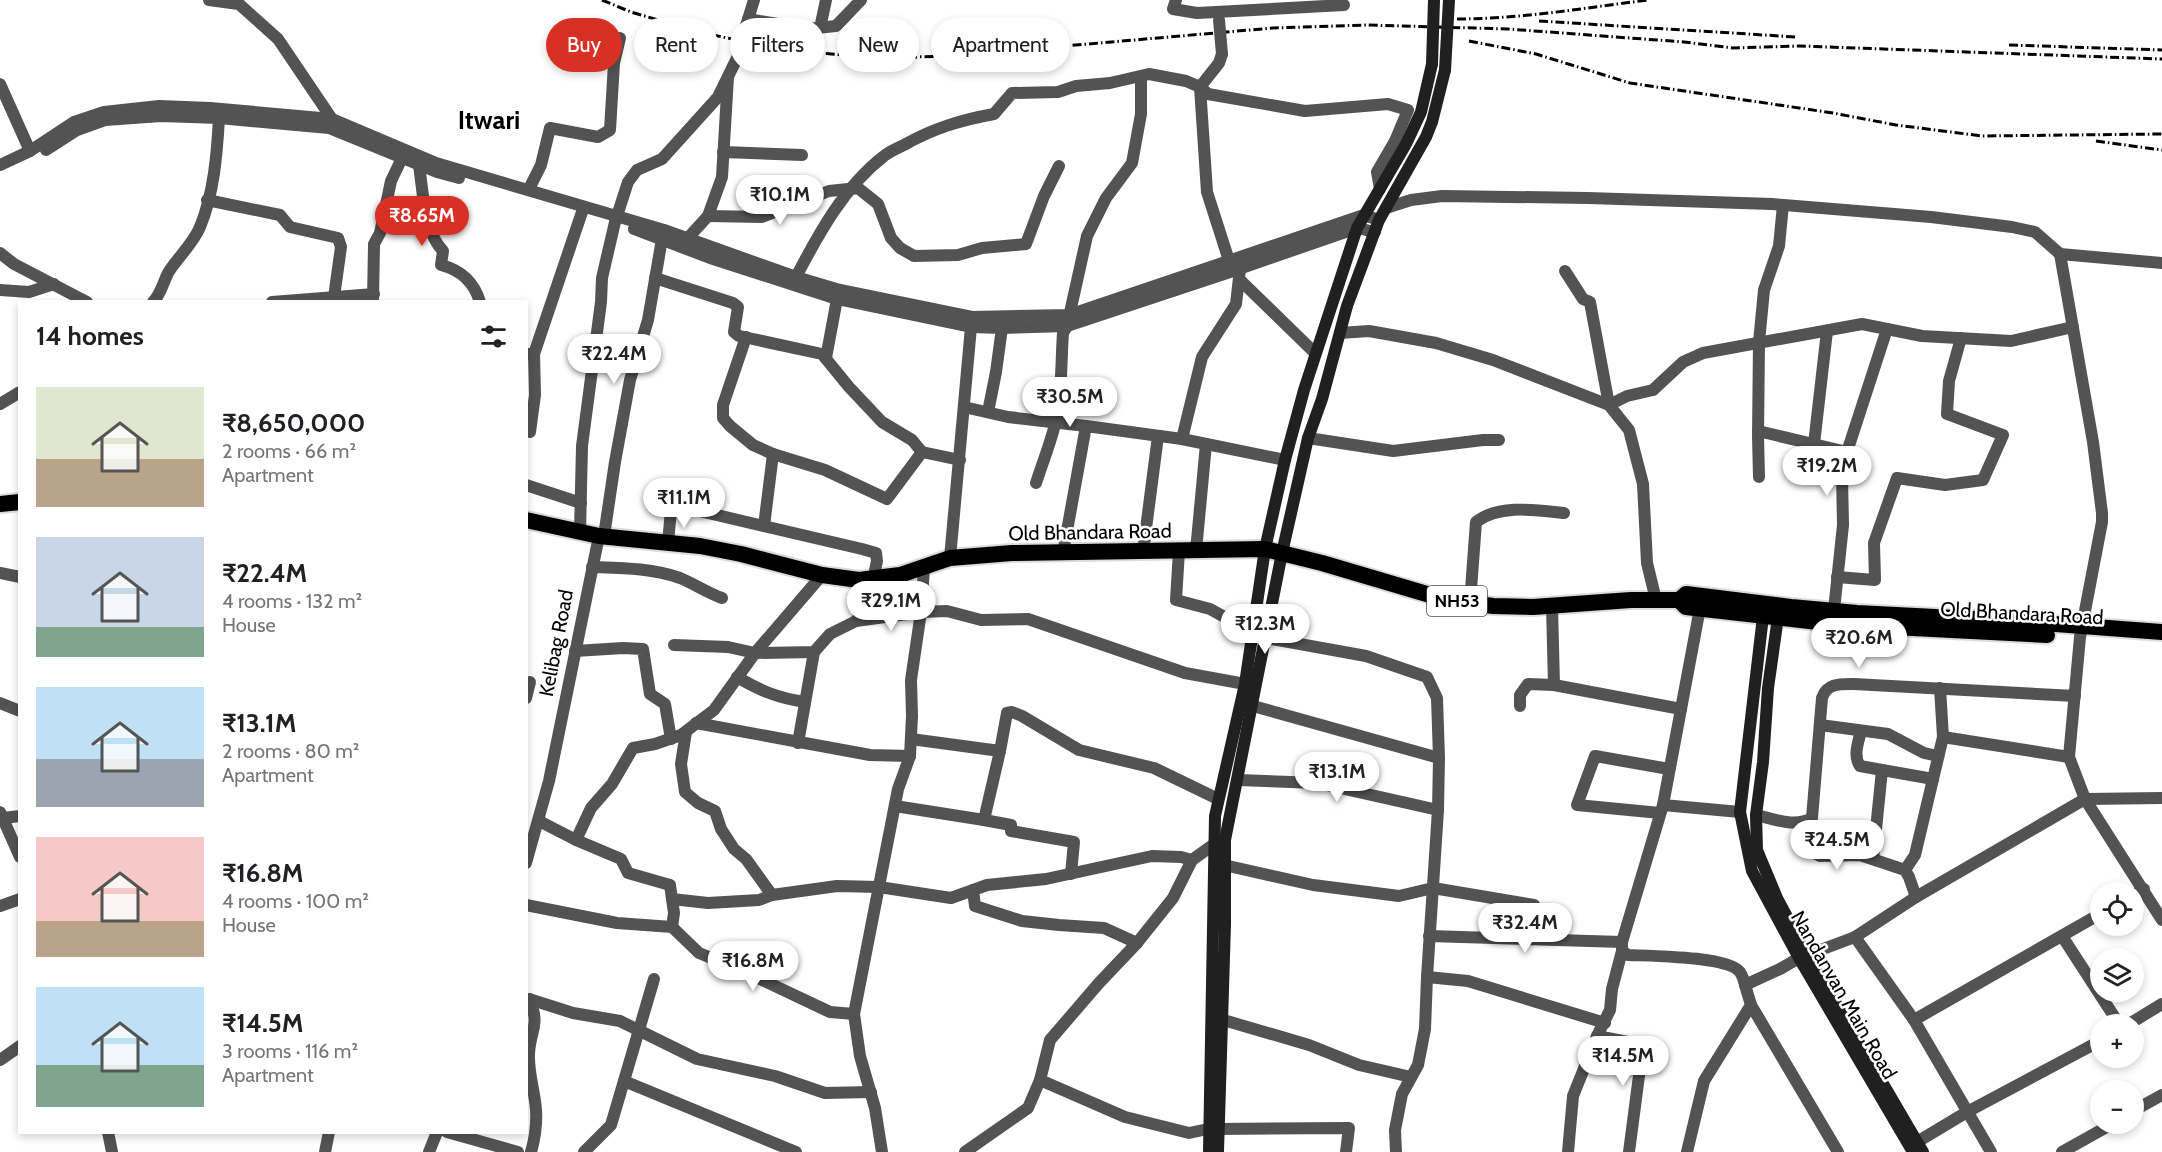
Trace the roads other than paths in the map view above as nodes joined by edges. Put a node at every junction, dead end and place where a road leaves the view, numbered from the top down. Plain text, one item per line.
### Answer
1 (209, 0) edge
2 (754, 0) edge
3 (826, 0) edge
4 (861, 0) edge
5 (1176, 0) edge
6 (1448, 0) edge
7 (239, 2) edge
8 (1434, 2) edge
9 (1344, 5) dead end
10 (1219, 10) edge
11 (748, 18) edge
12 (822, 18) edge
13 (825, 27) edge
14 (613, 72) edge
15 (730, 72) edge
16 (728, 76) junction
17 (1141, 76) junction
18 (0, 84) edge
19 (1200, 87) junction
20 (3, 97) edge
21 (219, 113) junction
22 (330, 124) junction
23 (723, 152) junction
24 (32, 154) junction
25 (802, 155) dead end
26 (402, 158) junction
27 (419, 160) junction
28 (0, 165) edge
29 (1059, 166) dead end
30 (0, 174) edge
31 (1380, 189) junction
32 (849, 191) junction
33 (528, 193) junction
34 (207, 200) junction
35 (1783, 205) junction
36 (1386, 208) junction
37 (582, 209) junction
38 (1364, 214) junction
39 (708, 216) junction
40 (616, 219) junction
41 (1379, 220) junction
42 (1357, 228) junction
43 (1375, 232) junction
44 (663, 235) junction
45 (685, 244) junction
46 (0, 253) edge
47 (2060, 254) junction
48 (2162, 263) edge
49 (1235, 268) junction
50 (1564, 271) dead end
51 (796, 277) junction
52 (656, 278) junction
53 (54, 284) junction
54 (0, 290) edge
55 (838, 295) junction
56 (334, 297) junction
57 (373, 298) edge
58 (83, 300) edge
59 (158, 300) edge
60 (297, 300) edge
61 (479, 300) edge
62 (1068, 320) junction
63 (971, 322) junction
64 (1002, 322) junction
65 (2073, 327) junction
66 (1887, 329) junction
67 (1827, 331) junction
68 (1340, 333) junction
69 (746, 337) junction
70 (1961, 338) junction
71 (1759, 342) junction
72 (1316, 353) junction
73 (530, 354) edge
74 (826, 358) junction
75 (18, 393) edge
76 (0, 404) edge
77 (1609, 405) junction
78 (964, 407) junction
79 (987, 412) junction
80 (1055, 424) junction
81 (1086, 426) junction
82 (1758, 431) junction
83 (530, 432) dead end
84 (1158, 436) junction
85 (1182, 438) junction
86 (1308, 438) junction
87 (1498, 440) dead end
88 (1206, 444) junction
89 (1814, 444) junction
90 (922, 452) junction
91 (1847, 452) junction
92 (773, 454) junction
93 (960, 460) junction
94 (1285, 460) junction
95 (1759, 477) dead end
96 (1036, 483) dead end
97 (528, 486) edge
98 (18, 502) edge
99 (581, 502) junction
100 (0, 504) edge
101 (1564, 513) dead end
102 (528, 520) edge
103 (765, 526) junction
104 (580, 532) junction
105 (601, 536) junction
106 (668, 543) junction
107 (1265, 549) junction
108 (1187, 551) junction
109 (1143, 552) junction
110 (1063, 553) junction
111 (1282, 553) junction
112 (950, 558) junction
113 (592, 567) junction
114 (924, 568) junction
115 (0, 573) edge
116 (822, 575) junction
117 (18, 577) edge
118 (1837, 577) junction
119 (872, 579) junction
120 (722, 598) dead end
121 (1656, 600) junction
122 (1701, 602) junction
123 (1470, 603) junction
124 (1552, 606) junction
125 (1771, 610) junction
126 (1834, 610) junction
127 (921, 612) junction
128 (856, 621) junction
129 (1254, 627) junction
130 (2081, 632) junction
131 (2162, 632) edge
132 (1267, 638) junction
133 (2162, 642) edge
134 (674, 645) dead end
135 (575, 651) junction
136 (814, 652) junction
137 (755, 653) junction
138 (737, 677) junction
139 (530, 682) dead end
140 (1245, 684) junction
141 (1554, 685) junction
142 (1940, 688) junction
143 (528, 690) edge
144 (2075, 696) junction
145 (805, 702) junction
146 (0, 704) edge
147 (1253, 706) junction
148 (1520, 706) dead end
149 (18, 710) edge
150 (1681, 710) junction
151 (696, 723) junction
152 (1820, 725) junction
153 (1861, 731) junction
154 (686, 732) junction
155 (1943, 737) junction
156 (671, 739) junction
157 (911, 739) junction
158 (798, 743) junction
159 (1000, 751) junction
160 (910, 756) junction
161 (1938, 756) junction
162 (2069, 757) junction
163 (1439, 758) junction
164 (1669, 769) junction
165 (1882, 770) junction
166 (1933, 779) junction
167 (1238, 780) junction
168 (2085, 798) junction
169 (2162, 798) edge
170 (1218, 799) junction
171 (895, 806) junction
172 (1661, 809) junction
173 (1438, 810) junction
174 (1740, 812) junction
175 (1, 815) edge
176 (1756, 815) junction
177 (18, 816) edge
178 (538, 818) junction
179 (984, 820) junction
180 (1804, 823) junction
181 (576, 840) junction
182 (1219, 843) junction
183 (18, 853) edge
184 (528, 856) edge
185 (1192, 860) junction
186 (1874, 860) junction
187 (1224, 864) junction
188 (1905, 870) junction
189 (1071, 874) junction
190 (2132, 882) edge
191 (879, 887) junction
192 (1433, 888) junction
193 (973, 890) junction
194 (772, 895) junction
195 (1916, 897) junction
196 (672, 899) junction
197 (2144, 899) edge
198 (18, 900) edge
199 (528, 905) edge
200 (0, 906) edge
201 (2090, 920) edge
202 (2162, 920) edge
203 (672, 927) junction
204 (1430, 936) junction
205 (2062, 936) junction
206 (1855, 937) junction
207 (1558, 940) junction
208 (1137, 943) junction
209 (1622, 947) junction
210 (1803, 956) junction
211 (1427, 977) junction
212 (654, 979) dead end
213 (1745, 985) junction
214 (528, 999) edge
215 (528, 1001) edge
216 (2162, 1004) edge
217 (1751, 1005) junction
218 (854, 1014) junction
219 (2113, 1014) edge
220 (2144, 1015) edge
221 (1220, 1019) junction
222 (1914, 1020) junction
223 (1605, 1023) junction
224 (639, 1030) junction
225 (1597, 1036) junction
226 (2090, 1046) edge
227 (18, 1047) edge
228 (0, 1060) edge
229 (1411, 1077) junction
230 (1040, 1080) junction
231 (624, 1081) junction
232 (871, 1092) junction
233 (2162, 1095) edge
234 (2144, 1105) edge
235 (1967, 1112) junction
236 (1213, 1129) junction
237 (108, 1134) edge
238 (329, 1134) edge
239 (436, 1134) edge
240 (454, 1134) edge
241 (2094, 1134) edge
242 (1918, 1149) edge
243 (112, 1152) edge
244 (325, 1152) edge
245 (429, 1152) edge
246 (518, 1152) edge
247 (531, 1152) edge
248 (584, 1152) edge
249 (796, 1152) edge
250 (882, 1152) edge
251 (965, 1152) edge
252 (1209, 1152) edge
253 (1218, 1152) edge
254 (1346, 1152) edge
255 (1396, 1152) edge
256 (1568, 1152) edge
257 (1629, 1152) edge
258 (1687, 1152) edge
259 (1838, 1152) edge
260 (1991, 1152) edge
261 (2062, 1152) edge

1 - 7 street
2 - 11 street
3 - 12 street
4 - 13 street
5 - 10 street
6 - 8 street, bridge
6 - 36 main road, bridge
7 - 22 street
8 - 31 main road, bridge
9 - 10 street
10 - 19 street, bridge
14 - 33 street
15 - 16 street, bridge
16 - 23 street
16 - 40 street
17 - 19 street
17 - 32 street
17 - 62 street
18 - 20 street
19 - 31 street
19 - 49 street
20 - 24 street
21 - 22 street
21 - 24 street
21 - 34 street
22 - 26 street
22 - 27 street
23 - 25 street
23 - 39 street
24 - 28 street
24 - 30 street
26 - 27 street
26 - 57 street
27 - 33 street
27 - 61 street
29 - 32 street
31 - 38 main road
32 - 39 street
32 - 51 street
33 - 37 street
34 - 56 street
34 - 59 street
35 - 36 street
35 - 47 street
35 - 71 street
36 - 41 main road
37 - 40 street
37 - 73 street
38 - 41 street
38 - 42 main road
38 - 49 street
39 - 45 street
40 - 44 street
40 - 99 street
41 - 43 main road
42 - 43 street
42 - 49 street
42 - 72 main road
43 - 68 main road
44 - 45 street
44 - 52 street, Kelibag Road
45 - 51 street
45 - 55 street
46 - 53 street
47 - 48 street
47 - 65 street
49 - 62 street
49 - 72 street
49 - 85 street
50 - 77 street
51 - 55 street
52 - 69 street
52 - 105 street, Kelibag Road
53 - 54 street
53 - 58 street
55 - 63 street
55 - 74 street
56 - 57 street
56 - 60 street
62 - 64 street
62 - 80 street
63 - 64 street
63 - 78 street
64 - 79 street
65 - 70 street
65 - 130 street
66 - 67 street
66 - 70 street
66 - 91 street
67 - 71 street
67 - 89 street
68 - 77 street
68 - 86 main road
69 - 74 street
69 - 92 street
70 - 118 street
71 - 77 street
71 - 82 street
72 - 94 main road
73 - 83 street
74 - 90 street
75 - 76 street
77 - 121 street
78 - 79 street
78 - 93 street
79 - 80 street
80 - 81 street
80 - 96 street
81 - 84 street
81 - 110 street
82 - 89 street
82 - 95 street
84 - 85 street
84 - 109 street
85 - 88 street
86 - 87 street
86 - 111 main road
88 - 94 street
88 - 108 street
89 - 91 street
90 - 92 street
90 - 93 street
91 - 118 street
92 - 103 street
93 - 112 street
94 - 107 main road
97 - 99 street
98 - 100 highway
99 - 104 street
101 - 123 street
102 - 104 highway, Old Bhandara Road / NH53
103 - 106 street
103 - 119 street
104 - 105 highway, Old Bhandara Road / NH53
105 - 106 highway, Old Bhandara Road / NH53
105 - 113 street, Kelibag Road
106 - 116 highway, Old Bhandara Road / NH53
107 - 108 highway, Old Bhandara Road / NH53
107 - 111 highway, Old Bhandara Road / NH53
107 - 129 main road
108 - 109 highway, Old Bhandara Road / NH53
108 - 129 street
109 - 110 highway, Old Bhandara Road / NH53
110 - 112 highway, Old Bhandara Road / NH53
111 - 123 highway, Old Bhandara Road / NH53
111 - 132 main road
112 - 114 highway, Old Bhandara Road / NH53
113 - 120 street
113 - 135 street, Kelibag Road
114 - 119 highway, Old Bhandara Road / NH53
114 - 127 street
115 - 117 street
116 - 119 highway, Old Bhandara Road / NH53
116 - 137 street
118 - 126 street
119 - 128 street
121 - 122 highway, NH53
121 - 124 highway, Old Bhandara Road / NH53
122 - 125 highway, Old Bhandara Road / NH53
122 - 150 street
123 - 124 highway, Old Bhandara Road / NH53
124 - 141 street
125 - 126 highway, NH53
125 - 130 highway, Old Bhandara Road / NH53
125 - 174 main road, Nandanvan Main Road
125 - 176 main road
126 - 130 highway, NH53
127 - 128 street
127 - 140 street
127 - 157 street
128 - 136 street
129 - 140 main road
130 - 131 highway, NH53
130 - 133 highway, Old Bhandara Road / NH53
130 - 144 street
132 - 147 main road
132 - 163 street
134 - 137 street
135 - 156 street
135 - 178 street, Kelibag Road
136 - 137 street
136 - 145 street
137 - 138 street
138 - 145 street
138 - 151 street
139 - 143 street
140 - 170 main road
141 - 148 street
141 - 150 street
142 - 144 street
142 - 152 street
142 - 155 street
144 - 162 street
145 - 158 street
146 - 149 street
147 - 163 street
147 - 167 main road
150 - 164 street
151 - 154 street
151 - 158 street
152 - 153 street
152 - 180 street
153 - 161 street
153 - 165 street
154 - 156 street
154 - 194 street
155 - 161 street
155 - 162 street
156 - 181 street
157 - 159 street
157 - 160 street
158 - 160 street
159 - 170 street
159 - 179 street
160 - 171 street
161 - 166 street
162 - 168 street
163 - 173 street
164 - 172 street
164 - 172 street
165 - 166 street
165 - 186 street
166 - 188 street
167 - 173 street
167 - 182 main road
168 - 169 street
168 - 190 street
168 - 195 street
170 - 182 main road
171 - 179 street
171 - 191 street
172 - 174 street
172 - 209 street
173 - 192 street
174 - 210 main road, Nandanvan Main Road
175 - 177 street
175 - 183 street
176 - 180 street
176 - 210 main road
178 - 181 street
178 - 184 street, Kelibag Road
179 - 189 street
180 - 186 street
181 - 196 street
182 - 185 street
182 - 187 main road
182 - 236 main road
185 - 189 street
185 - 208 street
186 - 188 street
187 - 192 street
187 - 221 main road
188 - 195 street
189 - 193 street
191 - 193 street
191 - 194 street
191 - 218 street
192 - 204 street
192 - 207 street
193 - 208 street
194 - 196 street
195 - 206 street
196 - 203 street
197 - 202 street
198 - 200 street
199 - 203 street
201 - 205 street
203 - 218 street
204 - 207 street
204 - 211 street
205 - 219 street
205 - 222 street
206 - 210 street
206 - 222 street
207 - 209 street
208 - 230 street
209 - 213 street
209 - 223 street
210 - 213 street
210 - 242 main road
211 - 223 street
211 - 229 street
212 - 224 street
213 - 217 street
214 - 224 street
215 - 247 street
216 - 220 street
217 - 258 street
217 - 259 street
218 - 232 street
221 - 229 street
221 - 236 main road
222 - 235 street
223 - 225 street
224 - 231 street
224 - 232 street
225 - 256 street
225 - 257 street
226 - 235 street
227 - 228 street
229 - 255 street
230 - 236 street
230 - 251 street
231 - 248 street
231 - 249 street
232 - 250 street
233 - 234 street
235 - 242 street
235 - 260 street
236 - 252 main road
236 - 253 main road
236 - 254 street
237 - 243 street
238 - 244 street
239 - 245 street
240 - 246 street
241 - 261 street

